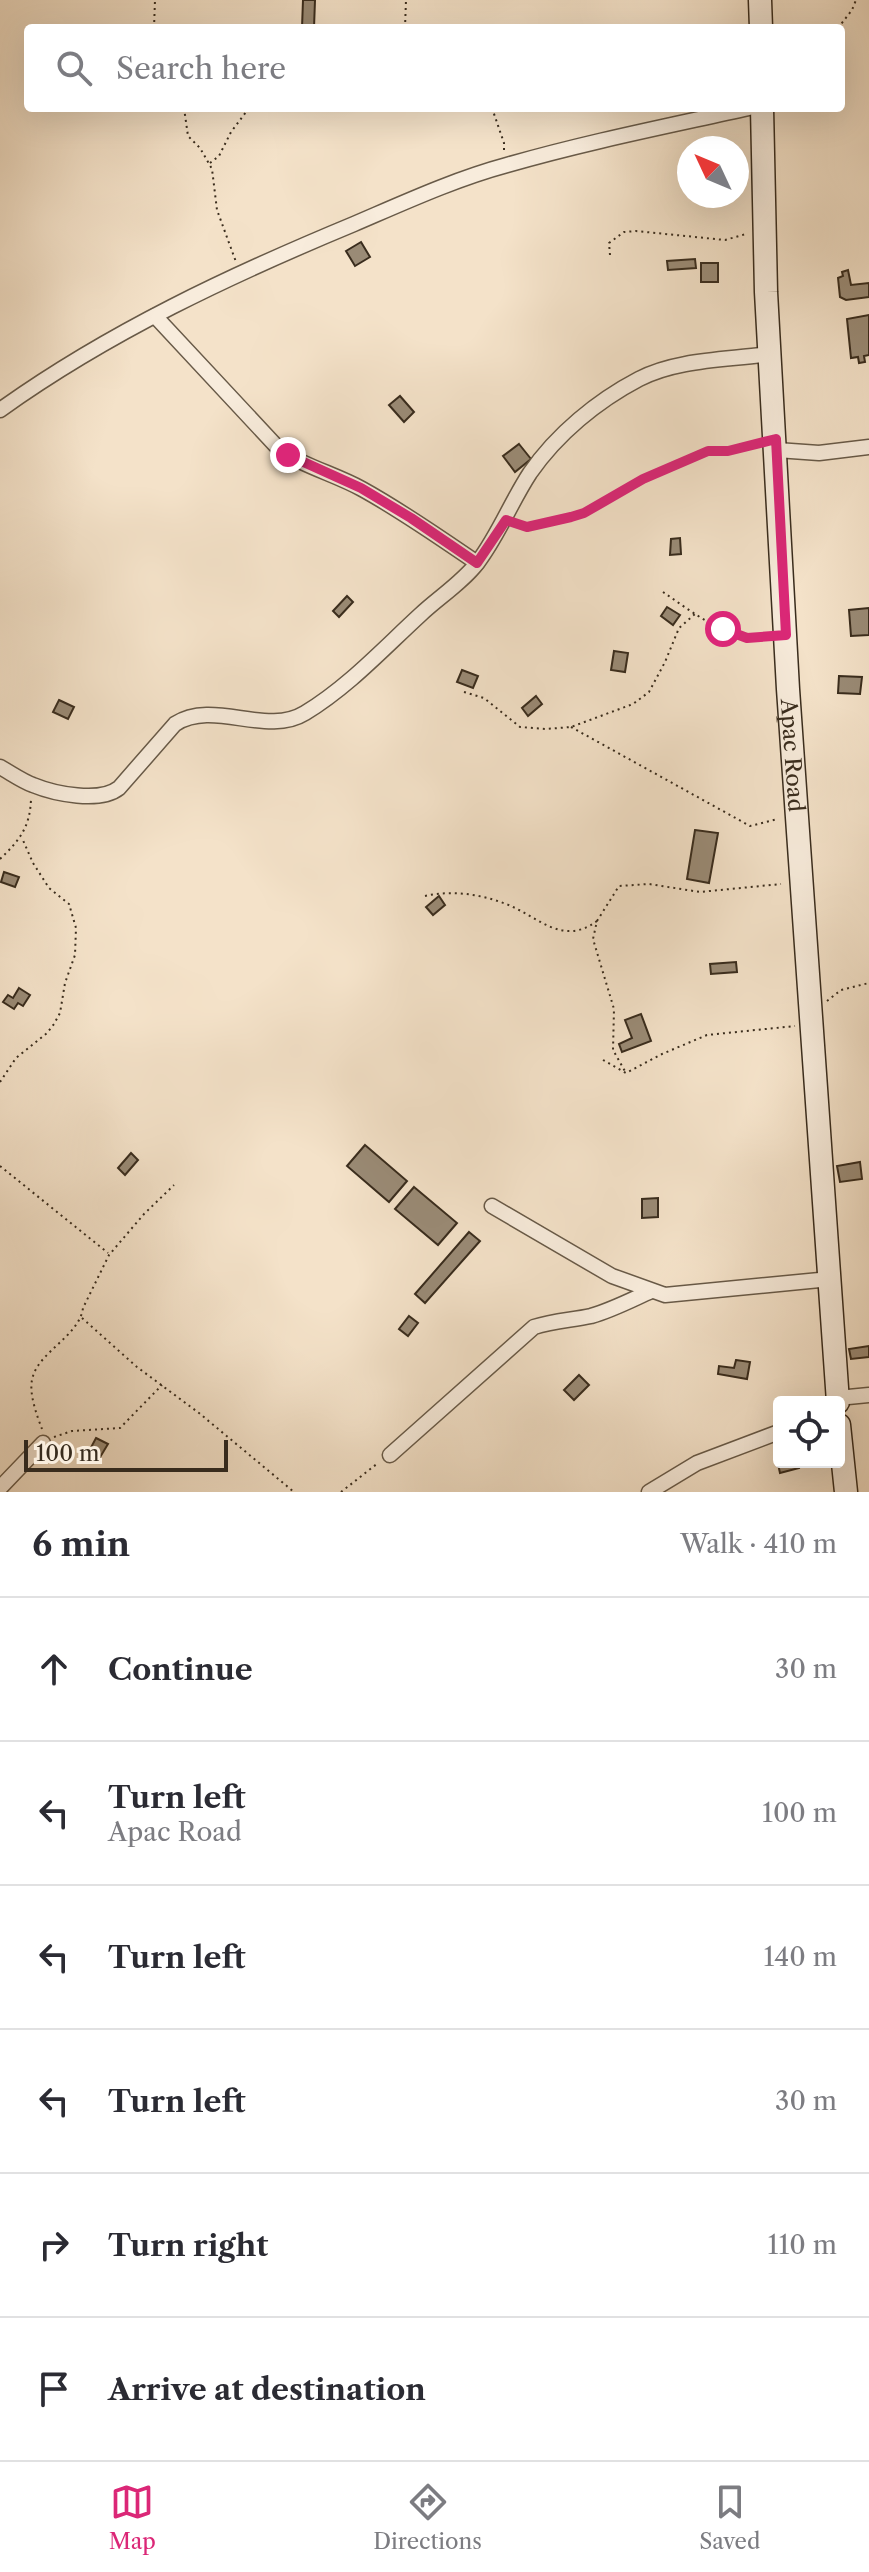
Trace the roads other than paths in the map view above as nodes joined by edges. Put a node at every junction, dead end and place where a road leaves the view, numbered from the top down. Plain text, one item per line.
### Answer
1 (760, 0) edge
2 (761, 24) edge
3 (732, 112) edge
4 (762, 112) edge
5 (155, 316) junction
6 (769, 354) junction
7 (0, 410) edge
8 (776, 444) junction
9 (869, 447) edge
10 (477, 563) junction
11 (0, 767) edge
12 (492, 1206) dead end
13 (830, 1279) junction
14 (651, 1291) junction
15 (869, 1395) edge
16 (838, 1396) edge
17 (845, 1399) edge
18 (773, 1434) edge
19 (43, 1443) road end
20 (390, 1455) road end
21 (843, 1468) edge
22 (0, 1488) edge
23 (649, 1492) edge
24 (846, 1492) edge

1 - 2 main road
3 - 5 street
4 - 6 main road, Apac Road
5 - 7 street
5 - 10 street
6 - 8 main road, Apac Road
6 - 10 street
8 - 9 street
8 - 13 main road, Apac Road
10 - 11 street
12 - 14 street
13 - 14 street
13 - 16 main road, Apac Road
14 - 20 street
15 - 17 street
18 - 23 street
19 - 22 street
21 - 24 main road

